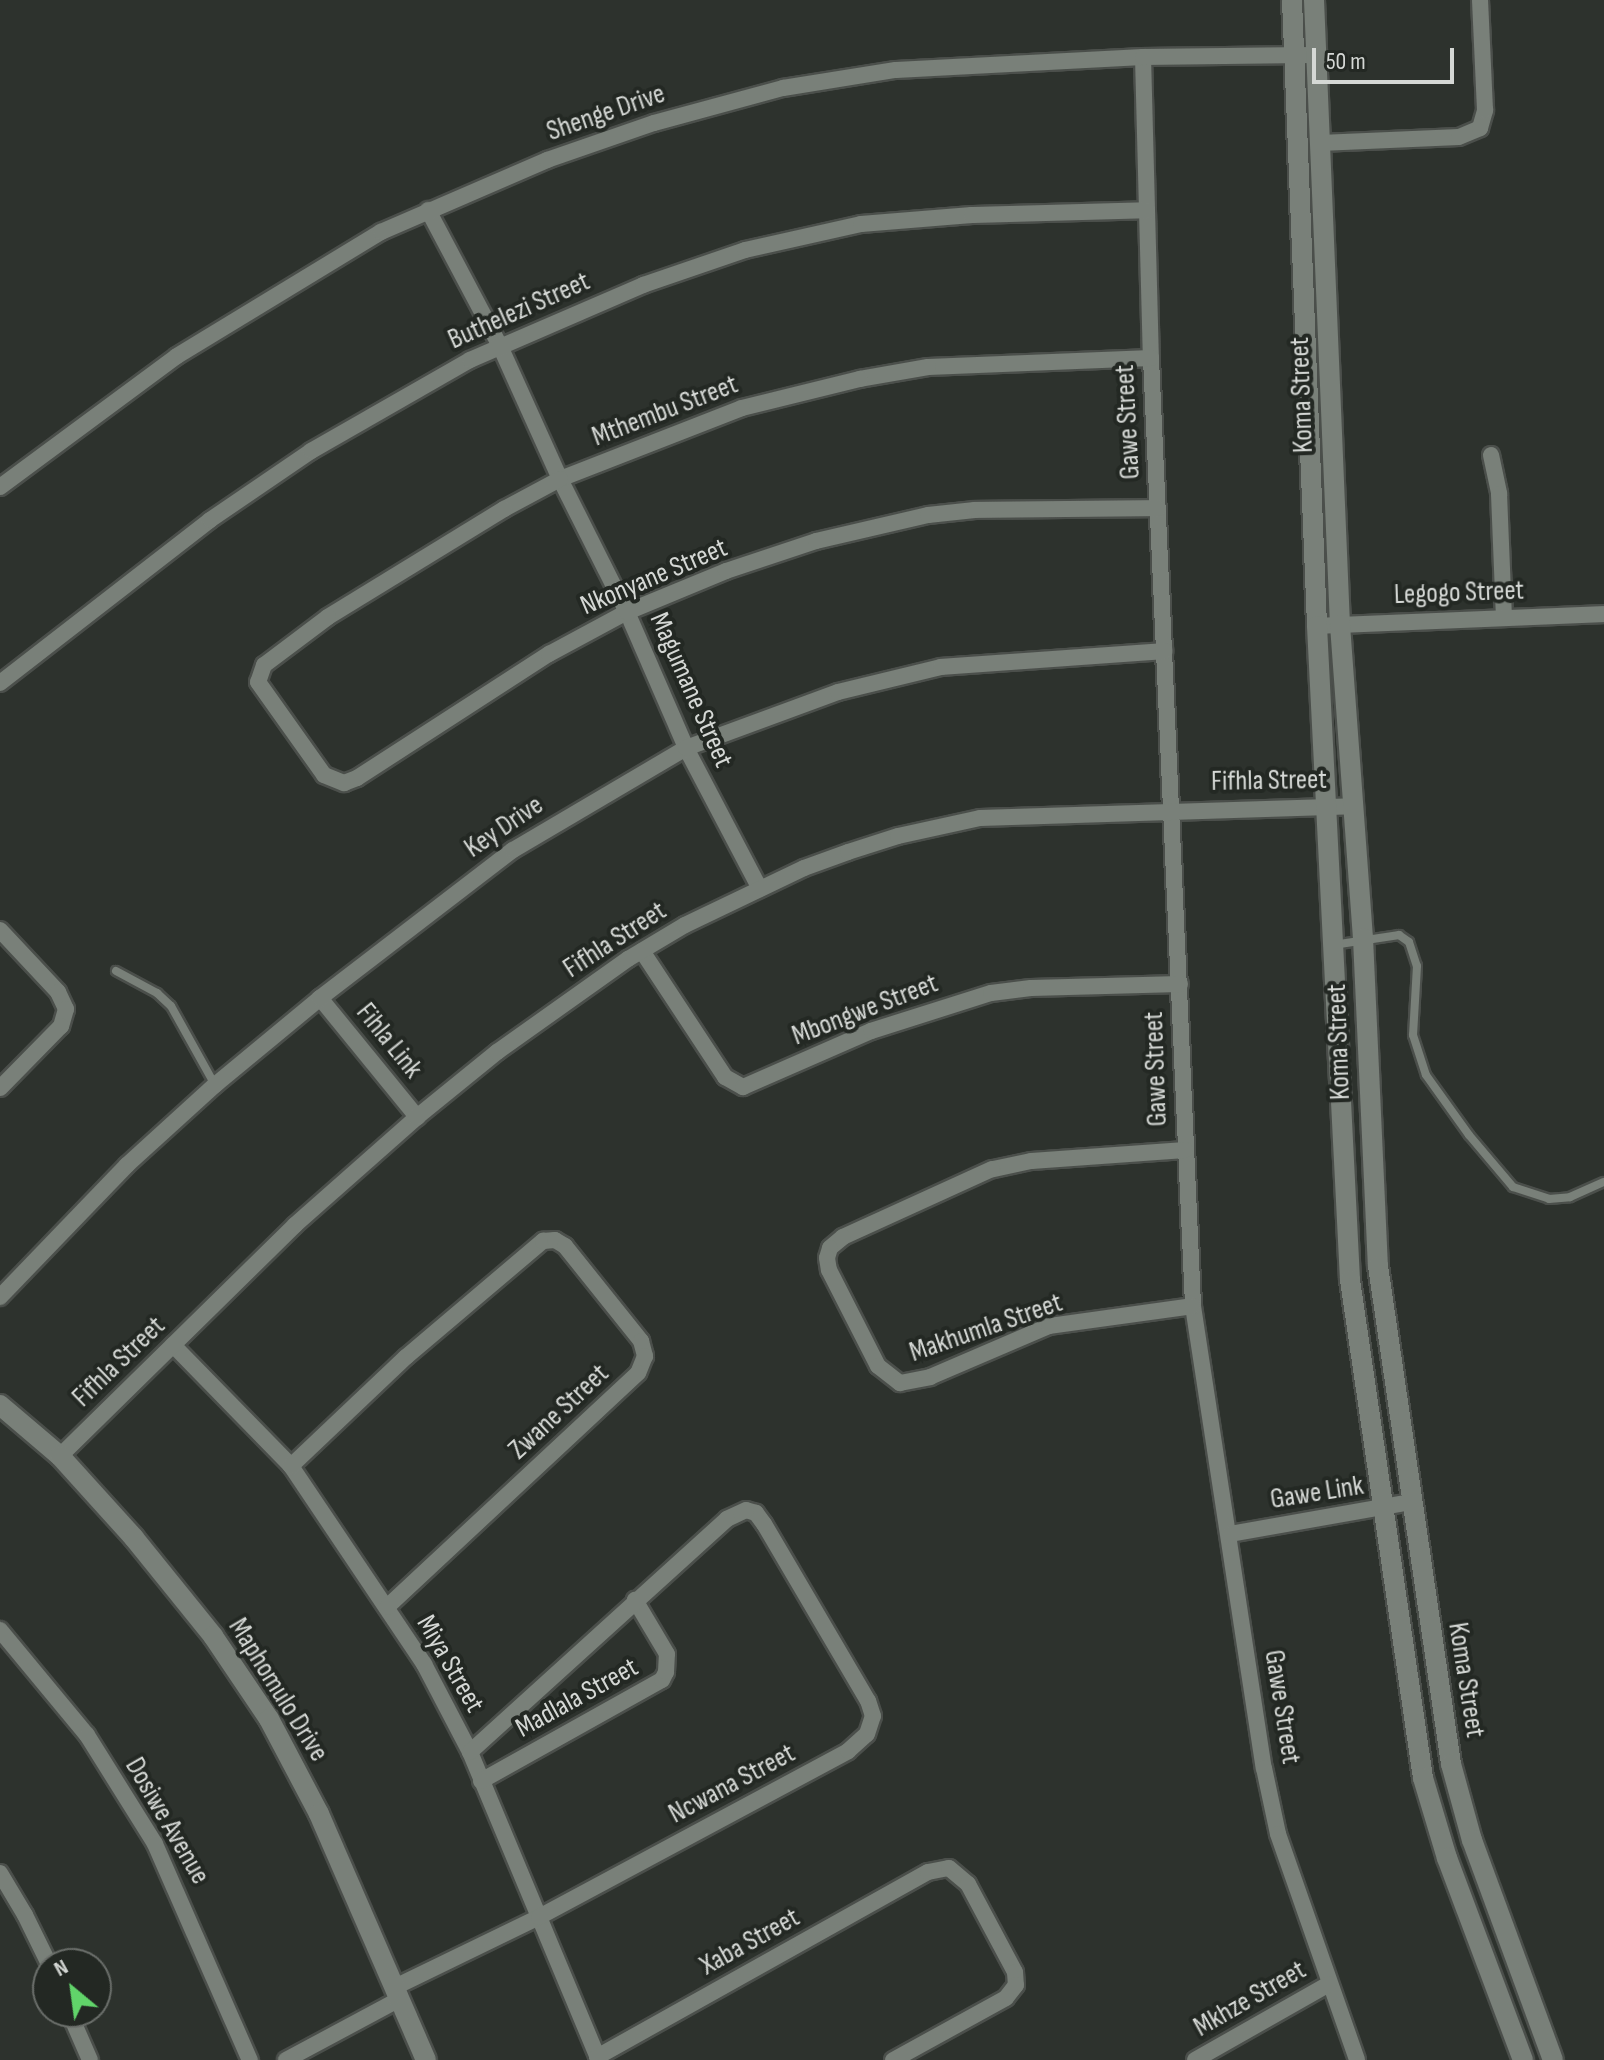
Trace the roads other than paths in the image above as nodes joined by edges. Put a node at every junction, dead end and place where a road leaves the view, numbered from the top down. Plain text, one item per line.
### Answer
1 (1292, 0) edge
2 (1314, 0) edge
3 (1480, 0) edge
4 (1306, 55) junction
5 (1143, 57) junction
6 (1320, 143) junction
7 (428, 210) junction
8 (1147, 210) junction
9 (500, 346) junction
10 (1151, 358) junction
11 (1491, 455) dead end
12 (560, 479) junction
13 (0, 487) edge
14 (1158, 508) junction
15 (627, 612) junction
16 (1604, 614) edge
17 (1504, 617) junction
18 (1340, 625) junction
19 (1317, 626) junction
20 (1164, 651) junction
21 (258, 679) joint
22 (0, 683) edge
23 (686, 748) junction
24 (1326, 805) junction
25 (1353, 806) junction
26 (1172, 809) junction
27 (760, 889) junction
28 (0, 930) edge
29 (1363, 938) junction
30 (1332, 945) junction
31 (642, 951) junction
32 (116, 971) dead end
33 (1180, 984) junction
34 (320, 998) junction
35 (215, 1085) junction
36 (0, 1088) edge
37 (417, 1117) junction
38 (1185, 1150) junction
39 (1604, 1182) edge
40 (0, 1297) edge
41 (1193, 1306) junction
42 (173, 1345) junction
43 (0, 1405) edge
44 (60, 1456) junction
45 (291, 1466) junction
46 (1412, 1502) junction
47 (1384, 1509) junction
48 (1230, 1534) junction
49 (635, 1600) junction
50 (387, 1607) junction
51 (0, 1630) edge
52 (470, 1752) junction
53 (481, 1781) junction
54 (0, 1873) edge
55 (539, 1917) junction
56 (41, 1948) edge
57 (1329, 1984) junction
58 (398, 1993) junction
59 (76, 2028) edge
60 (598, 2058) edge
61 (90, 2060) edge
62 (250, 2060) edge
63 (286, 2060) edge
64 (426, 2060) edge
65 (893, 2060) edge
66 (1195, 2060) edge
67 (1357, 2060) edge
68 (1523, 2060) edge
69 (1553, 2060) edge

1 - 4 main road, Koma Street
2 - 4 main road, Koma Street
3 - 6 street
4 - 5 street, Shenge Drive
4 - 6 main road, Koma Street
4 - 19 main road, Koma Street
5 - 7 street, Shenge Drive
5 - 8 street, Gawe Street
6 - 18 main road, Koma Street
7 - 9 street, Magumane Street
7 - 13 street, Shenge Drive
8 - 9 street, Buthelezi Street
8 - 10 street, Gawe Street
9 - 12 street, Magumane Street
9 - 22 street, Buthelezi Street
10 - 12 street, Mthembu Street
10 - 14 street, Gawe Street
11 - 17 street
12 - 15 street, Magumane Street
12 - 21 street, Mthembu Street
14 - 15 street, Nkonyane Street
14 - 20 street, Gawe Street
15 - 21 street, Nkonyane Street
15 - 23 street, Magumane Street
16 - 17 street, Legogo Street
17 - 18 street, Legogo Street
18 - 19 street, Legogo Street
18 - 25 main road, Koma Street
19 - 24 main road, Koma Street
20 - 23 street, Key Drive
20 - 26 street, Gawe Street
23 - 27 street, Magumane Street
23 - 34 street, Key Drive
24 - 25 street, Fifhla Street
24 - 26 street, Fifhla Street
24 - 30 main road, Koma Street
25 - 29 main road, Koma Street
26 - 27 street, Fifhla Street
26 - 33 street, Gawe Street
27 - 31 street, Fifhla Street
28 - 36 street
29 - 30 lane
29 - 39 lane
29 - 46 main road, Koma Street
30 - 47 main road, Koma Street
31 - 33 street, Mbongwe Street
31 - 37 street, Fifhla Street
32 - 35 lane
33 - 38 street, Gawe Street
34 - 35 street, Key Drive
34 - 37 street, Fihla Link
35 - 40 street, Key Drive
37 - 42 street, Fifhla Street
38 - 41 street, Gawe Street
38 - 41 street, Makhumla Street
41 - 48 street, Gawe Street
42 - 44 street, Fifhla Street
42 - 45 street, Miya Street
43 - 44 main road, Maphomulo Drive
44 - 58 main road, Maphomulo Drive
45 - 50 street, Miya Street
45 - 50 street, Zwane Street
46 - 47 street, Gawe Link
46 - 69 main road, Koma Street
47 - 48 street, Gawe Link
47 - 68 main road, Koma Street
48 - 57 street, Gawe Street
49 - 52 street
49 - 53 street, Madlala Street
49 - 55 street, Ncwana Street
50 - 52 street, Miya Street
51 - 62 street, Dosiwe Avenue
52 - 53 street, Miya Street
53 - 55 street, Miya Street
54 - 56 street
55 - 58 street, Ncwana Street
55 - 60 street, Miya Street
57 - 66 street, Mkhze Street
57 - 67 street, Gawe Street
58 - 63 street, Ncwana Street
58 - 64 main road, Maphomulo Drive
59 - 61 street
60 - 65 street, Xaba Street

